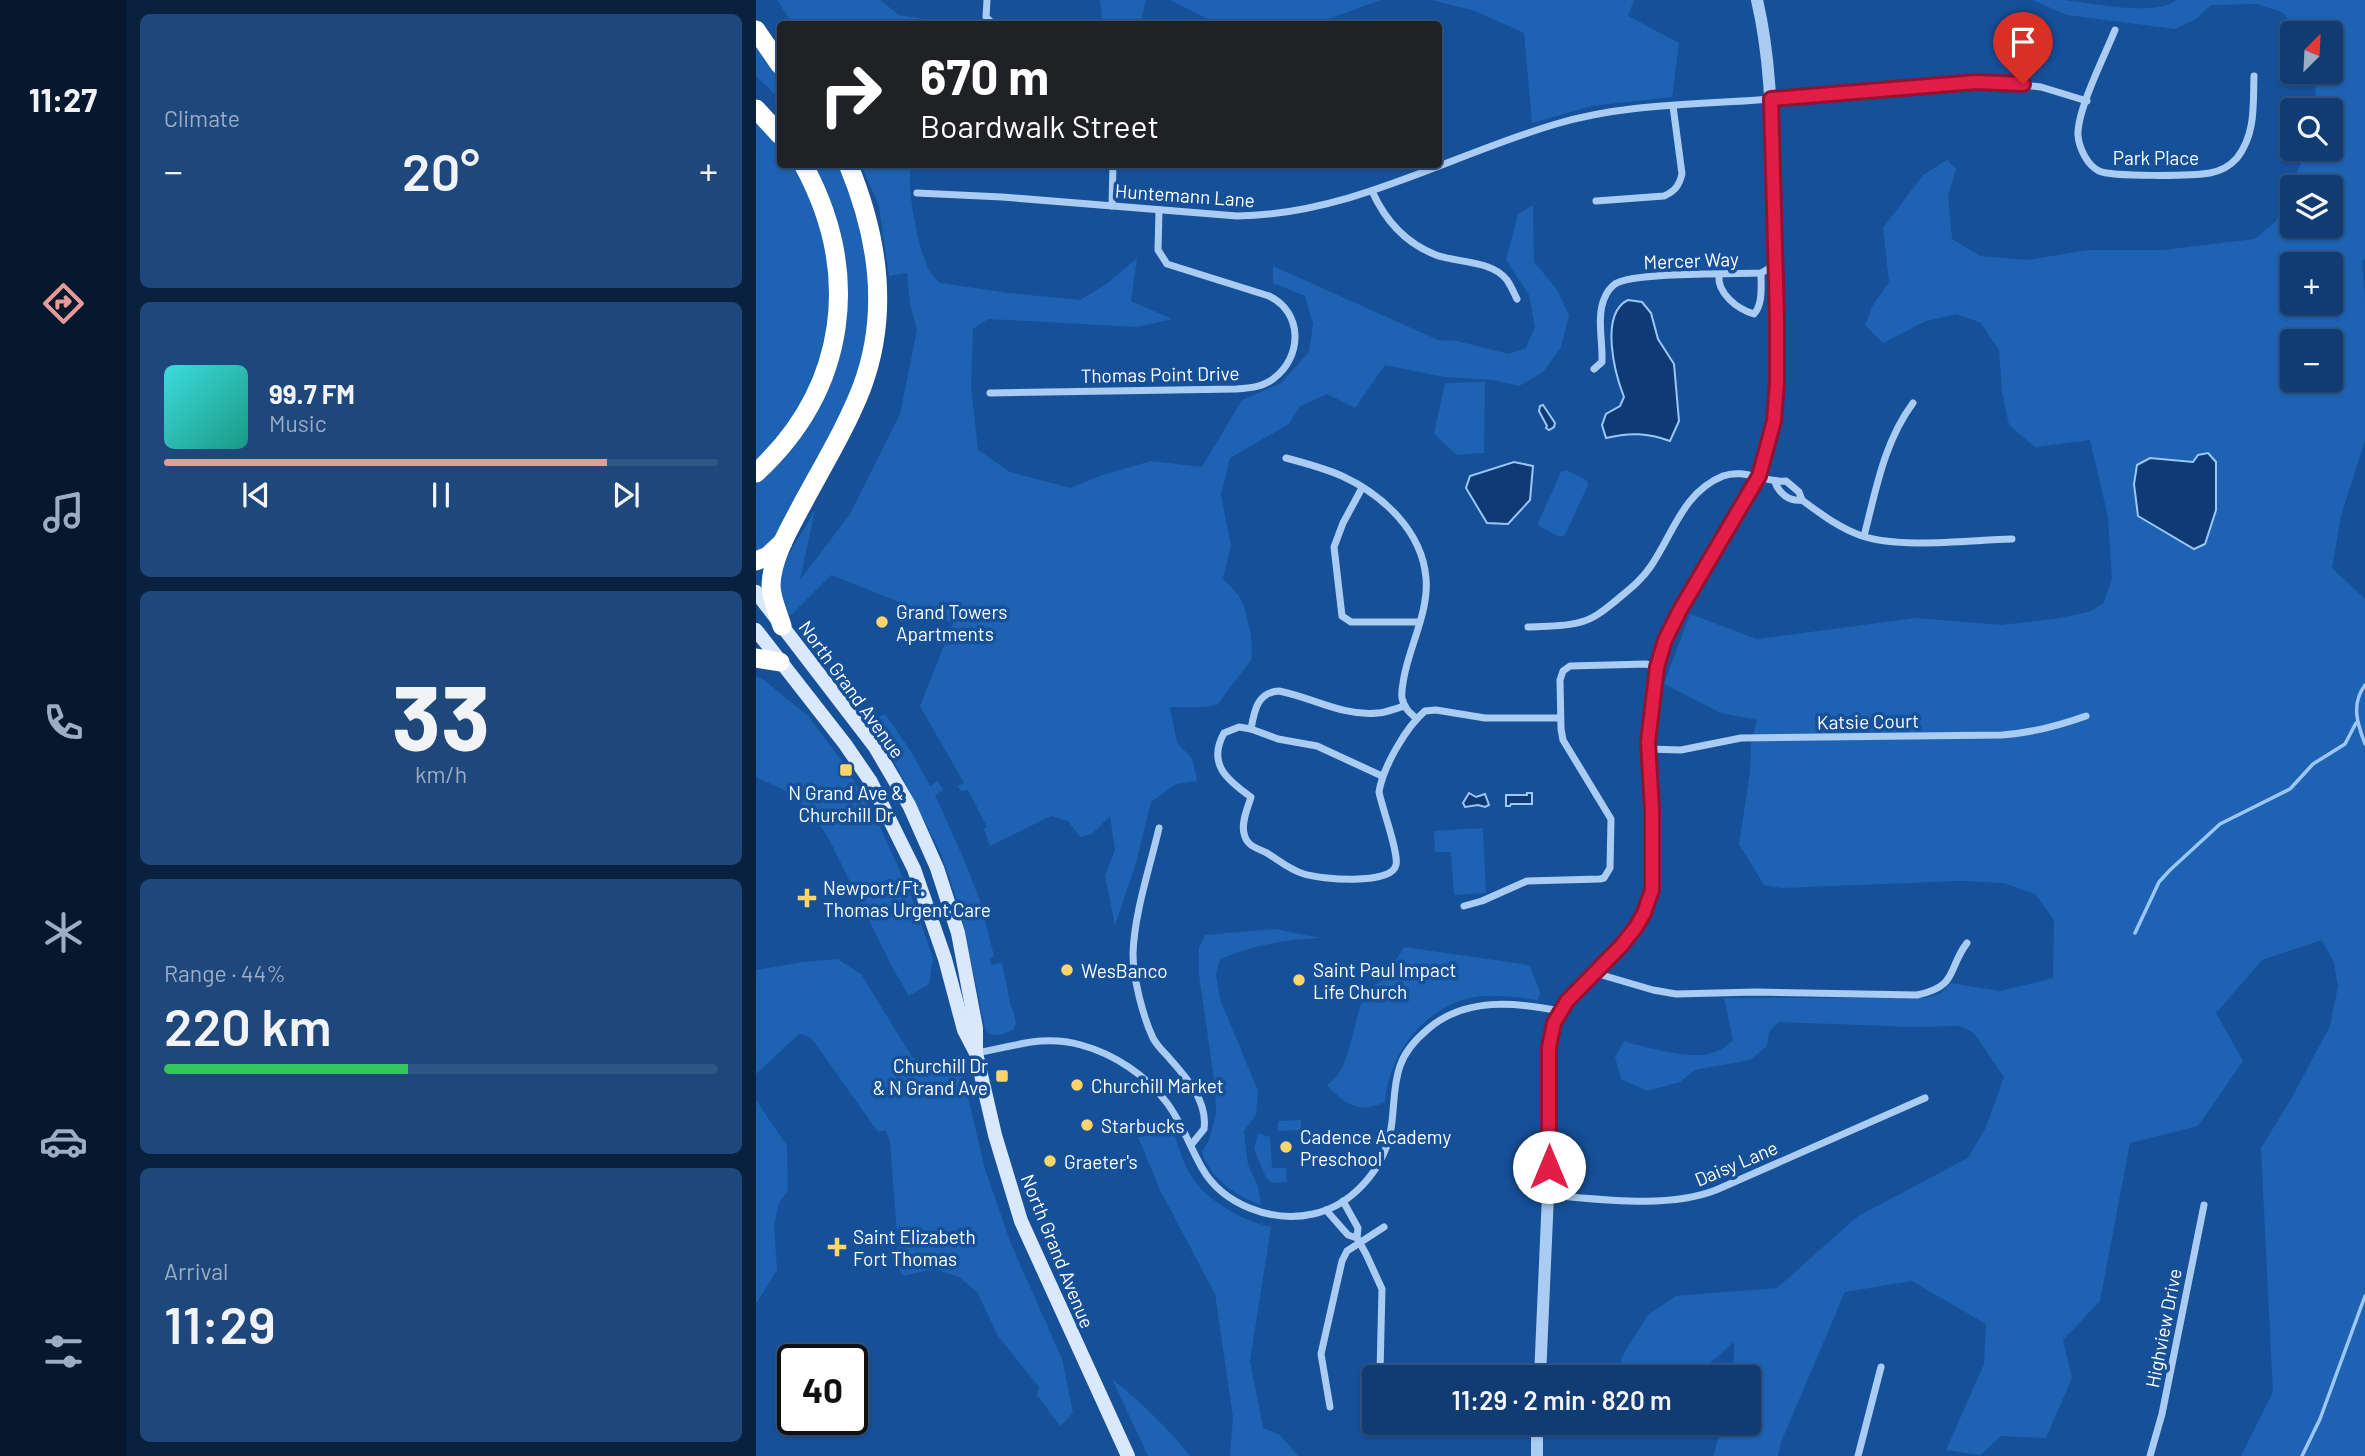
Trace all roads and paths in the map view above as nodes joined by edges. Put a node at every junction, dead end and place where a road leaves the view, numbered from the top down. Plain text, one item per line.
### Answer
1 (988, 0) edge
2 (1757, 0) edge
3 (989, 21) edge
4 (756, 30) edge
5 (2115, 30) dead end
6 (777, 61) edge
7 (2254, 76) dead end
8 (1771, 99) junction
9 (2087, 101) junction
10 (1672, 106) junction
11 (756, 109) edge
12 (777, 132) edge
13 (1442, 166) edge
14 (805, 168) edge
15 (849, 168) edge
16 (1113, 168) edge
17 (1435, 168) edge
18 (1372, 191) junction
19 (916, 193) dead end
20 (1596, 201) dead end
21 (1112, 206) junction
22 (1158, 210) junction
23 (1775, 264) junction
24 (1761, 273) junction
25 (1719, 275) junction
26 (1517, 299) dead end
27 (1594, 369) dead end
28 (990, 393) dead end
29 (1913, 403) dead end
30 (1286, 458) dead end
31 (756, 473) edge
32 (1759, 476) junction
33 (1774, 482) junction
34 (1362, 488) junction
35 (1802, 500) junction
36 (1864, 536) junction
37 (2012, 539) dead end
38 (783, 542) junction
39 (756, 561) edge
40 (756, 592) edge
41 (1419, 622) junction
42 (782, 626) junction
43 (1528, 627) dead end
44 (756, 631) edge
45 (756, 659) edge
46 (780, 662) junction
47 (1657, 667) junction
48 (1405, 706) junction
49 (2086, 716) dead end
50 (1559, 718) junction
51 (1417, 719) junction
52 (1251, 729) junction
53 (1648, 749) junction
54 (1382, 776) junction
55 (1159, 828) dead end
56 (1464, 906) dead end
57 (1967, 943) dead end
58 (1595, 973) junction
59 (1560, 1011) junction
60 (976, 1054) junction
61 (1926, 1098) dead end
62 (1191, 1145) junction
63 (1548, 1195) junction
64 (1343, 1201) junction
65 (2204, 1205) dead end
66 (1326, 1210) junction
67 (1384, 1227) dead end
68 (1358, 1240) junction
69 (1380, 1365) edge
70 (1541, 1365) edge
71 (1881, 1367) dead end
72 (1330, 1407) dead end
73 (1537, 1435) edge
74 (1128, 1456) edge
75 (1537, 1456) edge
76 (1858, 1456) edge
77 (2150, 1456) edge

1 - 3 street
2 - 8 street
4 - 6 highway
5 - 9 street, Park Place
7 - 9 street, Park Place
8 - 9 street, Huntemann Lane
8 - 10 street, Huntemann Lane
8 - 23 street
10 - 13 street, Huntemann Lane
10 - 20 street
11 - 12 highway
14 - 31 highway
15 - 38 highway
16 - 21 street
17 - 18 street, Huntemann Lane
18 - 22 street, Huntemann Lane
18 - 26 street
19 - 21 street, Huntemann Lane
21 - 22 street, Huntemann Lane
22 - 28 street, Thomas Point Drive
23 - 24 street, Mercer Way
23 - 32 street
24 - 25 street, Mercer Way
24 - 25 street
25 - 27 street, Mercer Way
29 - 36 street
30 - 34 street
32 - 33 street
32 - 43 street
32 - 47 street
33 - 35 street
33 - 35 street
34 - 41 street
34 - 41 street
35 - 36 street
36 - 37 street
38 - 39 highway
38 - 42 highway
40 - 42 main road, North Grand Avenue
41 - 48 street
42 - 60 main road, North Grand Avenue
44 - 46 main road, North Grand Avenue
45 - 46 highway
46 - 60 main road, North Grand Avenue
47 - 50 street
47 - 53 street
48 - 51 street
48 - 52 street
49 - 53 street, Katsie Court
50 - 51 street
50 - 56 street
51 - 54 street
52 - 54 street
52 - 54 street
53 - 58 street
55 - 62 street
57 - 58 street
58 - 59 street
59 - 63 street
59 - 64 street
60 - 62 street
60 - 74 main road, North Grand Avenue
61 - 63 street, Daisy Lane
62 - 66 street
63 - 70 street
64 - 66 street
64 - 68 street
65 - 77 street, Highview Drive
66 - 68 street
67 - 68 street
68 - 69 street
68 - 72 street
71 - 76 street
73 - 75 street

